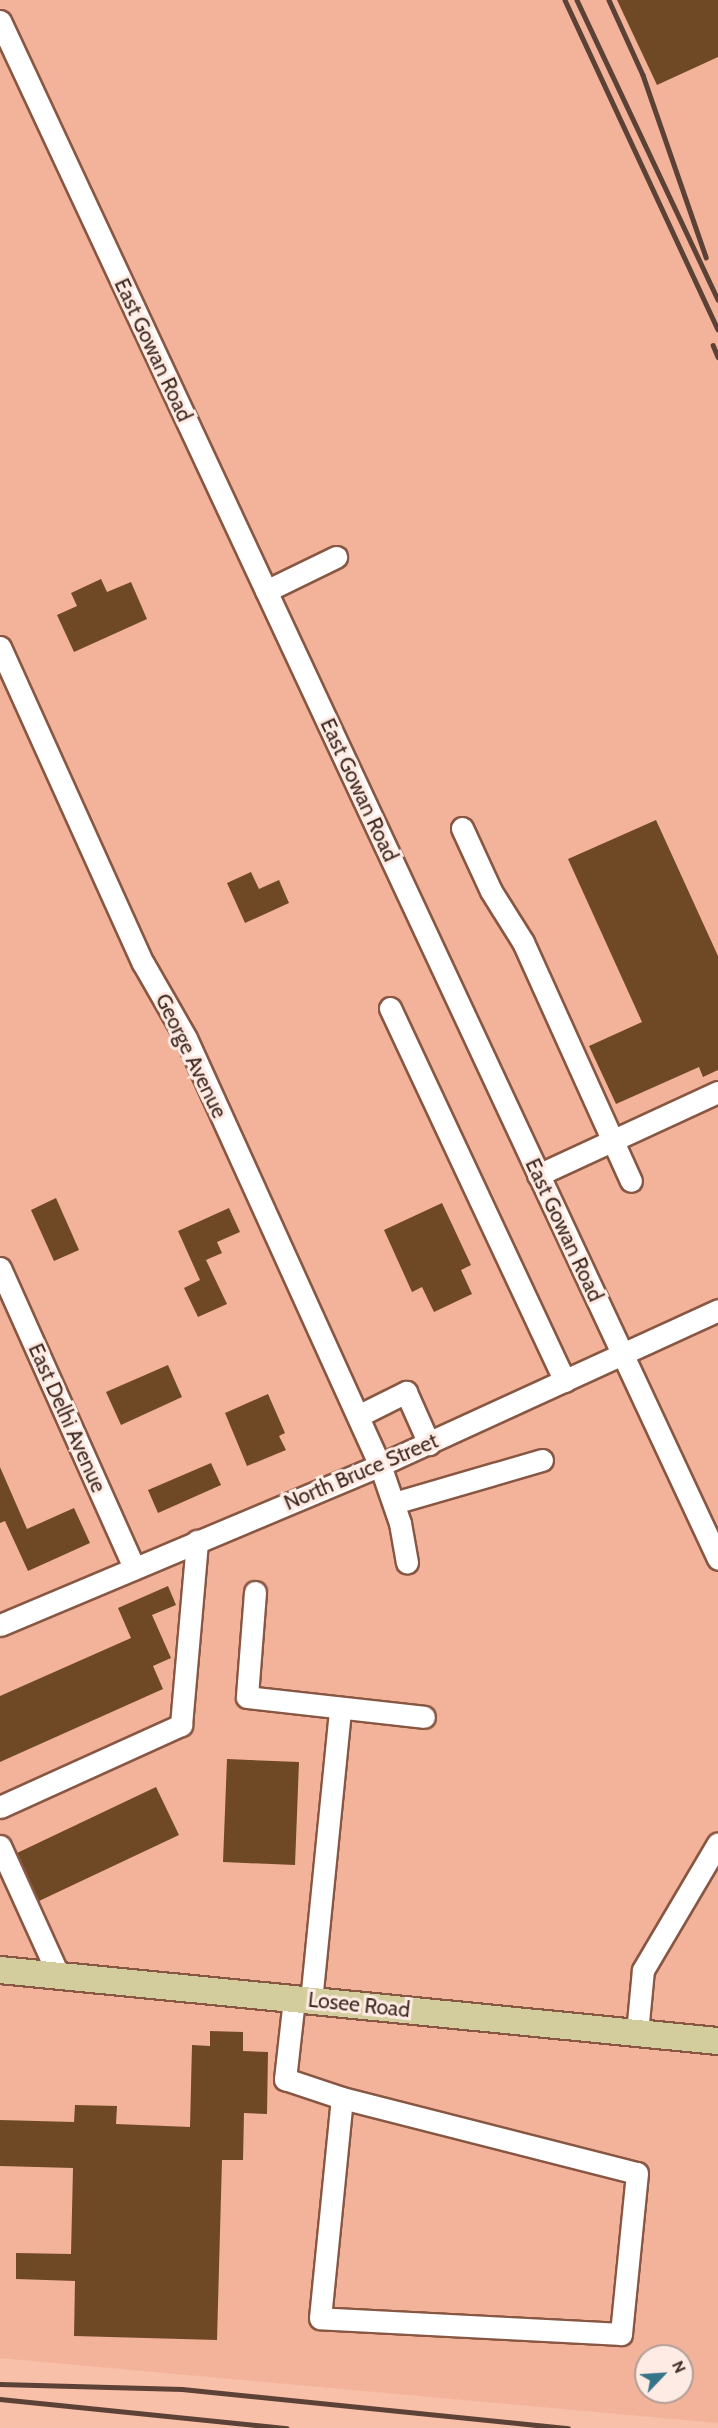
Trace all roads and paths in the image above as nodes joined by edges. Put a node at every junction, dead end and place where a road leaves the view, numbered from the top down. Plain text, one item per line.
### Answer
1 (1, 27) edge
2 (336, 557) dead end
3 (266, 591) junction
4 (0, 647) edge
5 (462, 828) dead end
6 (390, 1008) dead end
7 (718, 1092) edge
8 (612, 1140) junction
9 (538, 1175) junction
10 (631, 1181) dead end
11 (0, 1268) edge
12 (718, 1310) edge
13 (623, 1354) junction
14 (565, 1381) junction
15 (358, 1416) junction
16 (429, 1444) junction
17 (542, 1460) dead end
18 (380, 1465) junction
19 (394, 1503) junction
20 (197, 1541) junction
21 (718, 1559) edge
22 (407, 1562) dead end
23 (134, 1568) junction
24 (255, 1592) dead end
25 (0, 1625) edge
26 (340, 1708) junction
27 (424, 1717) dead end
28 (0, 1807) edge
29 (718, 1843) edge
30 (0, 1846) edge
31 (0, 1970) edge
32 (59, 1976) junction
33 (302, 2000) junction
34 (637, 2033) junction
35 (718, 2041) edge
36 (342, 2098) junction

1 - 3 street, East Gowan Road
2 - 3 street
3 - 9 street, East Gowan Road
4 - 15 street, George Avenue
5 - 8 street
6 - 14 street
7 - 8 street
8 - 9 street
8 - 10 street
9 - 13 street, East Gowan Road
11 - 23 street, East Delhi Avenue
12 - 13 street, North Bruce Street
13 - 14 street, North Bruce Street
13 - 21 street, East Gowan Road
14 - 16 street, North Bruce Street
15 - 16 street
15 - 18 street, George Avenue
16 - 18 street, North Bruce Street
17 - 19 street
18 - 19 street, George Avenue
18 - 20 street, North Bruce Street
19 - 22 street, George Avenue
20 - 23 street, North Bruce Street
20 - 28 street
23 - 25 street, North Bruce Street
24 - 26 street
26 - 27 street
26 - 33 street
29 - 34 street
30 - 32 street
31 - 32 main road, Losee Road
32 - 33 main road, Losee Road
33 - 34 main road, Losee Road
33 - 36 street
34 - 35 main road, Losee Road
36 - 36 street

